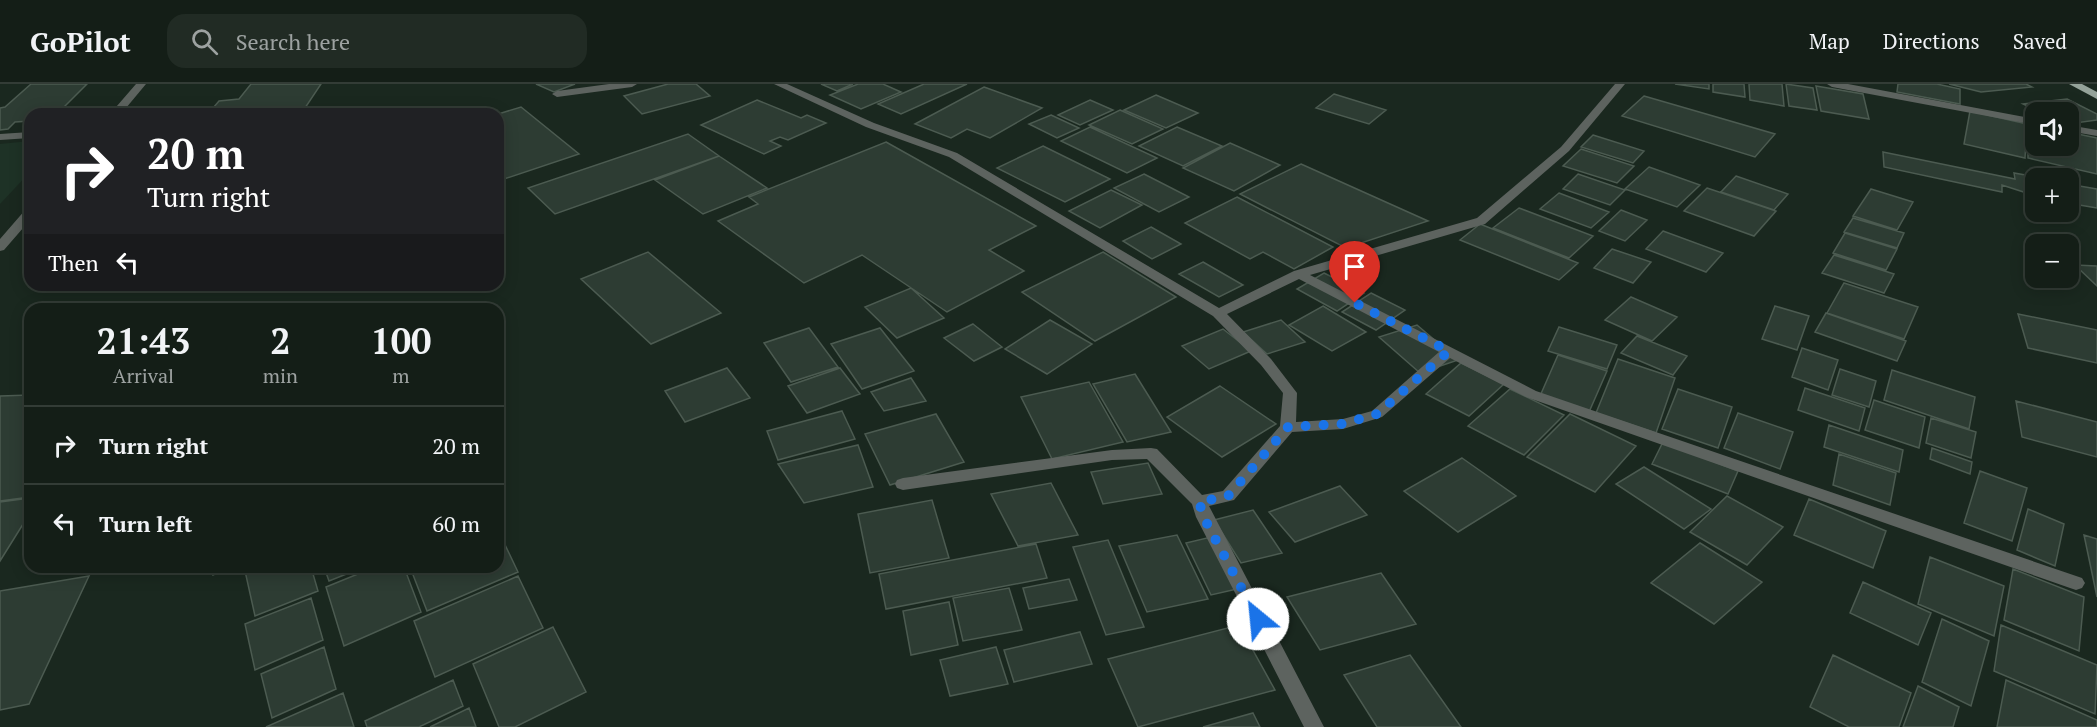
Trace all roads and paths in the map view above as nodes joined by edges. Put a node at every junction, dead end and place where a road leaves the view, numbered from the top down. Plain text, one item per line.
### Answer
1 (141, 84) edge
2 (632, 84) edge
3 (779, 84) edge
4 (1620, 84) edge
5 (1832, 84) edge
6 (2074, 84) edge
7 (556, 93) dead end
8 (2097, 96) edge
9 (120, 108) edge
10 (2025, 120) edge
11 (2079, 130) edge
12 (2097, 132) edge
13 (24, 135) edge
14 (0, 137) edge
15 (24, 219) edge
16 (0, 247) edge
17 (1299, 274) junction
18 (1218, 313) junction
19 (1449, 351) junction
20 (1288, 427) junction
21 (903, 484) dead end
22 (1199, 502) junction
23 (2076, 583) dead end
24 (1314, 727) edge

1 - 9 street
2 - 7 street
3 - 18 street
4 - 17 street
5 - 10 street
6 - 8 main road
11 - 12 street
13 - 14 street
15 - 16 street
17 - 18 street
17 - 19 street
18 - 20 street
19 - 20 street
19 - 23 street
20 - 22 street
21 - 22 street
22 - 24 street

